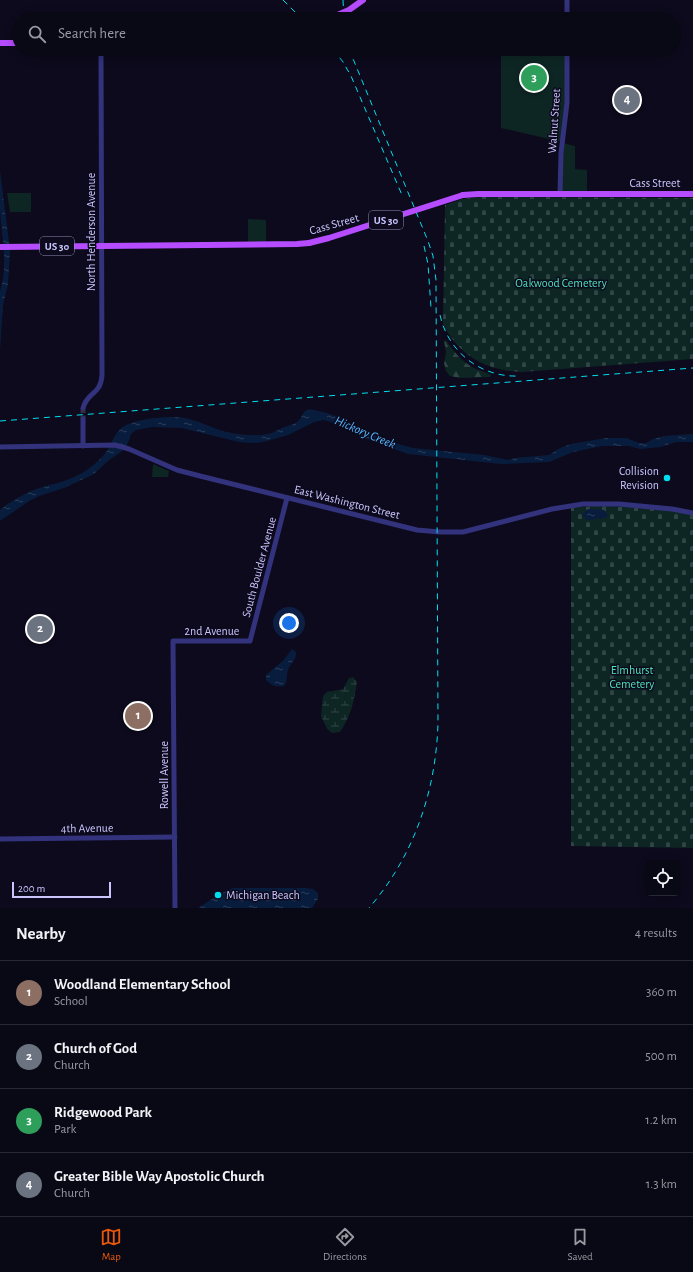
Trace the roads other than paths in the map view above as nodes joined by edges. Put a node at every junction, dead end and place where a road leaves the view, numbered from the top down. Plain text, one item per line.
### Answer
1 (363, 0) edge
2 (567, 0) edge
3 (344, 12) edge
4 (567, 12) edge
5 (0, 43) edge
6 (12, 43) edge
7 (101, 56) edge
8 (567, 56) edge
9 (560, 194) junction
10 (693, 194) edge
11 (101, 246) junction
12 (1, 247) edge
13 (83, 408) tunnel mouth
14 (83, 419) tunnel mouth
15 (83, 446) junction
16 (0, 447) edge
17 (287, 498) junction
18 (693, 513) edge
19 (173, 641) joint
20 (250, 641) joint
21 (174, 837) junction
22 (0, 839) edge
23 (175, 908) edge

1 - 3 main road, bridge
2 - 4 street
5 - 6 main road
7 - 11 street, North Henderson Avenue
8 - 9 street, Walnut Street
9 - 10 main road, Cass Street / US 30
9 - 11 main road, Cass Street / US 30, bridge
11 - 12 main road, Cass Street / US 30
11 - 13 street, North Henderson Avenue
14 - 15 street
15 - 16 street, East Washington Street
15 - 17 street, East Washington Street
17 - 18 street, East Washington Street
17 - 20 street, South Boulder Avenue
19 - 20 street, 2nd Avenue
19 - 21 street, Rowell Avenue
21 - 22 street, 4th Avenue
21 - 23 street, Rowell Avenue

